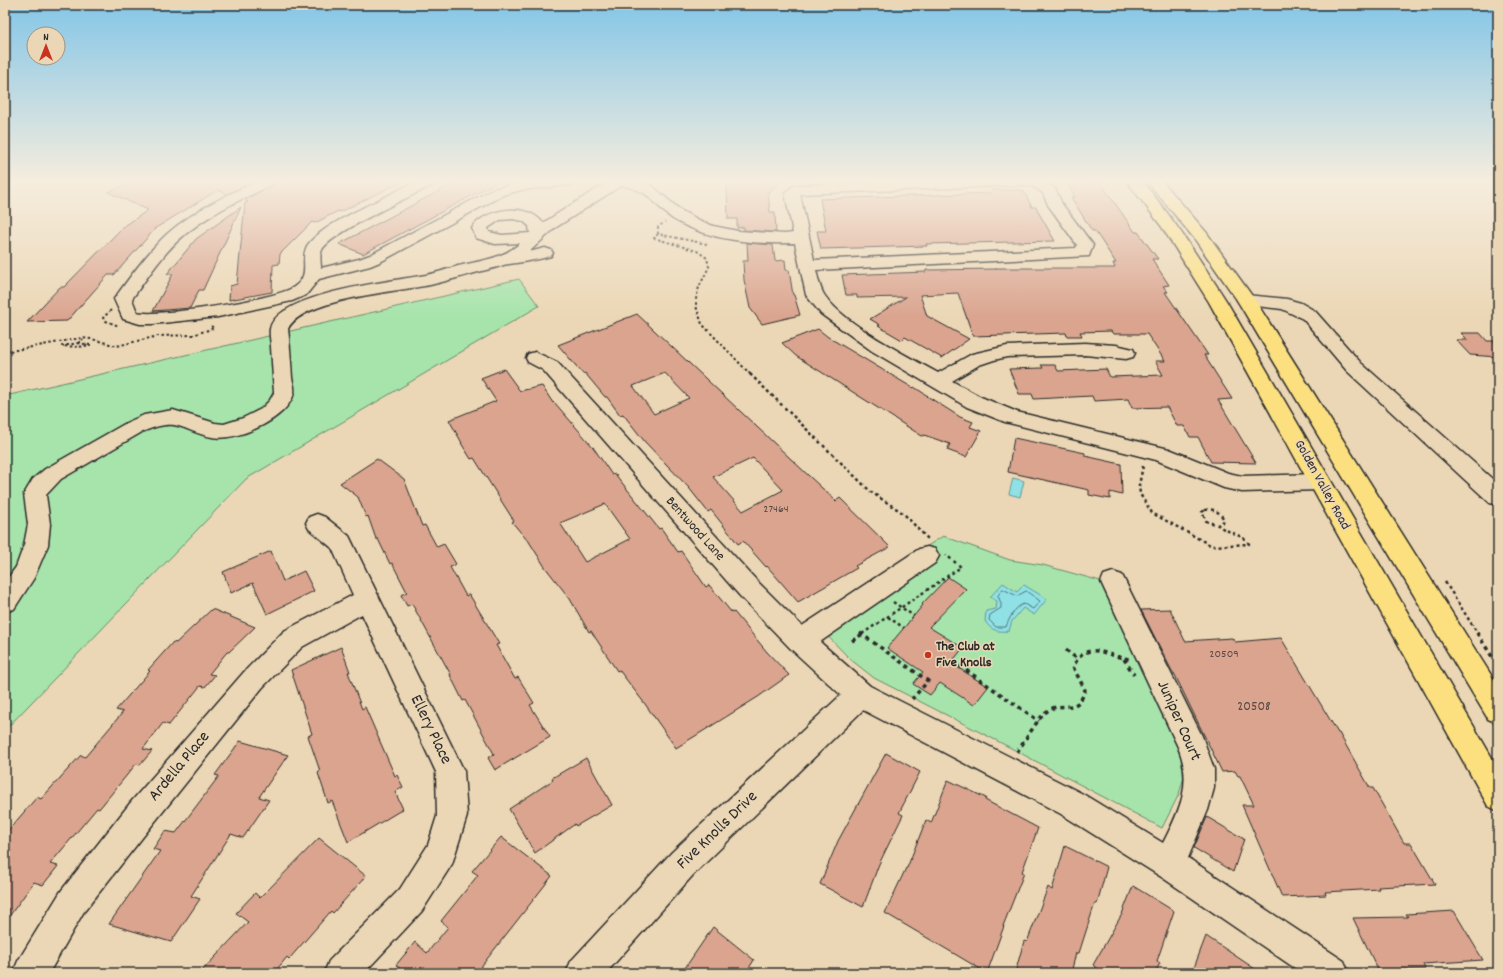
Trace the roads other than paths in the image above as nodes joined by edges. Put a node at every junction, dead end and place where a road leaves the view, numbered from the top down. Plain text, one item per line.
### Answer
1 (187, 227) edge
2 (342, 227) edge
3 (434, 227) edge
4 (549, 227) edge
5 (699, 227) edge
6 (799, 227) edge
7 (1071, 227) edge
8 (1169, 227) edge
9 (1193, 227) edge
10 (801, 238) junction
11 (807, 265) junction
12 (313, 275) junction
13 (1246, 300) junction
14 (1126, 353) dead end
15 (534, 358) dead end
16 (939, 381) junction
17 (1320, 482) junction
18 (1498, 497) edge
19 (317, 523) dead end
20 (933, 552) road end
21 (1113, 582) dead end
22 (367, 599) junction
23 (5, 602) edge
24 (800, 641) junction
25 (860, 696) junction
26 (1498, 710) edge
27 (1498, 796) edge
28 (1169, 864) junction
29 (30, 973) edge
30 (341, 973) edge
31 (583, 973) edge
32 (1332, 973) edge

1 - 12 street
2 - 12 street
3 - 12 street
4 - 23 street
5 - 10 street
6 - 10 street
7 - 11 street
8 - 17 main road, Golden Valley Road
9 - 13 main road
10 - 11 street
11 - 16 street
13 - 18 street
13 - 26 main road
14 - 16 street
15 - 24 street, Bentwood Lane
16 - 17 street
17 - 27 main road, Golden Valley Road
19 - 22 street, Ellery Place
20 - 24 street
21 - 28 street, Juniper Court
22 - 29 street, Ardella Place
22 - 30 street, Ellery Place
24 - 25 street, Bentwood Lane
25 - 28 street, Bentwood Lane
25 - 31 street, Five Knolls Drive
28 - 32 street, Bentwood Lane

